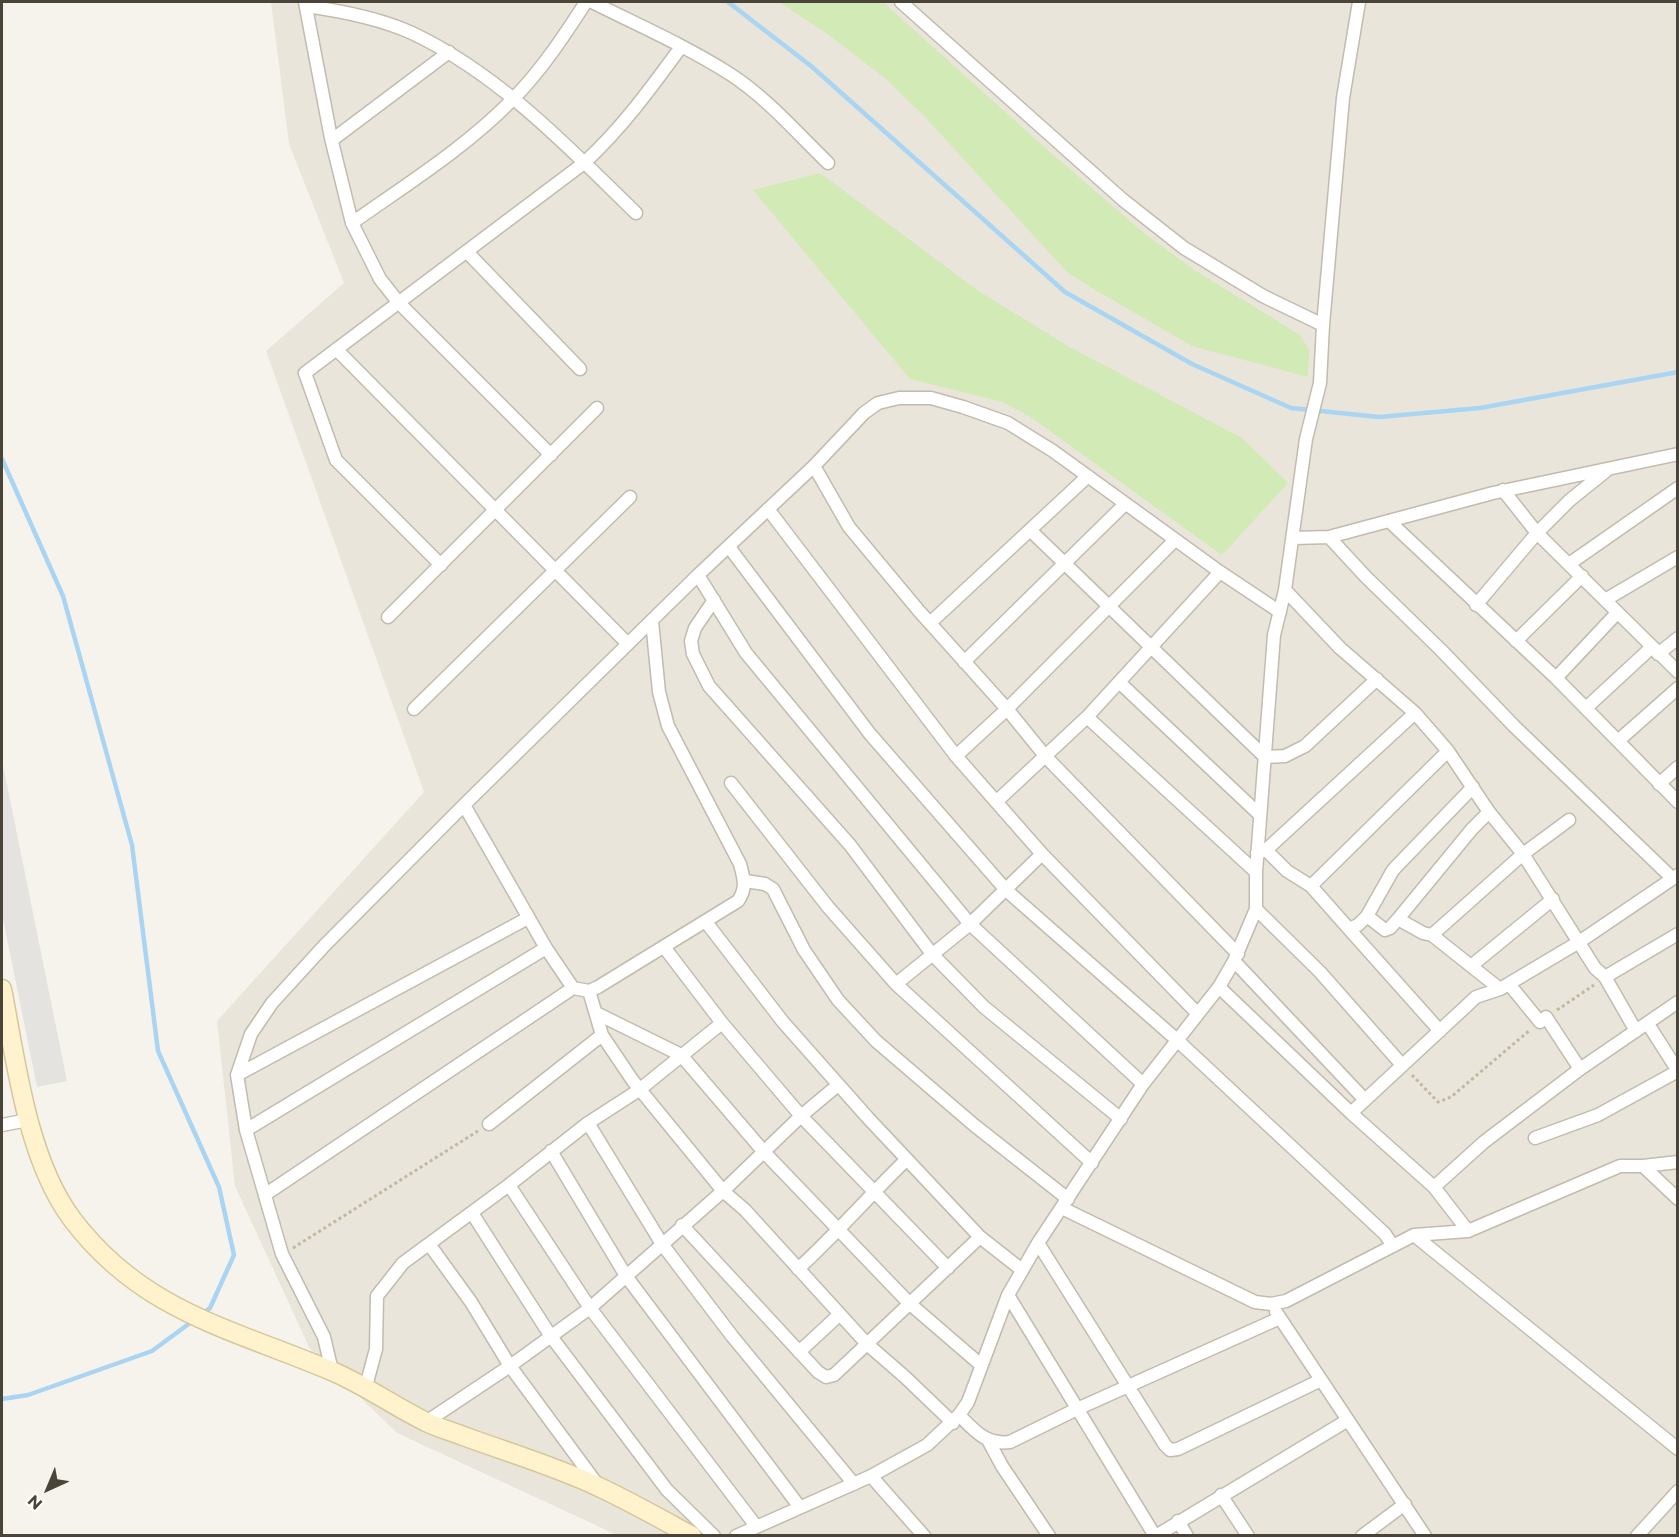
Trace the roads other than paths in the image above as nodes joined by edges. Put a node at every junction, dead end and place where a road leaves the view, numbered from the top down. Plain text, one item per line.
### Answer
1 (586, 2) edge
2 (592, 2) edge
3 (901, 2) edge
4 (1359, 2) edge
5 (306, 4) edge
6 (681, 47) junction
7 (449, 52) junction
8 (513, 99) junction
9 (332, 140) junction
10 (584, 163) junction
11 (828, 163) dead end
12 (636, 213) dead end
13 (352, 223) junction
14 (467, 252) junction
15 (399, 303) junction
16 (1323, 325) junction
17 (337, 350) junction
18 (580, 369) dead end
19 (597, 408) dead end
20 (550, 454) junction
21 (1677, 454) edge
22 (814, 466) junction
23 (1607, 470) junction
24 (1088, 476) junction
25 (1677, 488) edge
26 (1503, 490) junction
27 (630, 497) dead end
28 (1125, 504) junction
29 (768, 509) junction
30 (495, 510) junction
31 (1389, 521) junction
32 (1030, 530) junction
33 (1537, 533) junction
34 (1329, 537) junction
35 (1294, 538) junction
36 (1175, 540) junction
37 (729, 547) junction
38 (1677, 557) edge
39 (1065, 563) junction
40 (1569, 564) junction
41 (441, 565) junction
42 (556, 571) junction
43 (1220, 572) junction
44 (698, 575) junction
45 (1582, 576) junction
46 (1285, 590) junction
47 (714, 600) junction
48 (1605, 600) junction
49 (1476, 605) junction
50 (1109, 606) junction
51 (1280, 612) junction
52 (1617, 613) junction
53 (388, 617) dead end
54 (652, 621) junction
55 (930, 623) junction
56 (1677, 638) edge
57 (1516, 641) junction
58 (628, 644) junction
59 (1151, 647) junction
60 (1655, 650) junction
61 (964, 662) junction
62 (1677, 672) edge
63 (1556, 678) junction
64 (1377, 679) junction
65 (1119, 682) junction
66 (1677, 688) edge
67 (1586, 708) junction
68 (414, 709) dead end
69 (1007, 709) junction
70 (1415, 713) junction
71 (1086, 717) junction
72 (1619, 740) junction
73 (1448, 751) junction
74 (956, 756) junction
75 (1046, 756) junction
76 (1265, 757) junction
77 (1677, 767) edge
78 (731, 783) dead end
79 (1659, 784) junction
80 (1473, 787) junction
81 (996, 802) junction
82 (1677, 802) edge
83 (464, 805) junction
84 (1489, 812) junction
85 (1260, 815) junction
86 (1569, 820) dead end
87 (1262, 852) junction
88 (1042, 854) junction
89 (1523, 854) junction
90 (1256, 872) junction
91 (1675, 876) edge
92 (745, 881) junction
93 (1311, 886) junction
94 (1006, 890) junction
95 (1553, 899) junction
96 (1256, 909) junction
97 (1367, 916) junction
98 (528, 918) junction
99 (1398, 919) junction
100 (706, 922) junction
101 (970, 924) junction
102 (1349, 929) junction
103 (1677, 934) edge
104 (1432, 935) junction
105 (1579, 942) junction
106 (664, 947) junction
107 (546, 948) junction
108 (932, 954) junction
109 (1236, 957) junction
110 (1471, 966) junction
111 (1605, 977) junction
112 (896, 984) junction
113 (1504, 986) junction
114 (1219, 987) junction
115 (573, 988) junction
116 (2, 989) edge
117 (589, 991) junction
118 (1677, 1002) edge
119 (596, 1013) junction
120 (1198, 1014) junction
121 (722, 1023) junction
122 (1648, 1024) junction
123 (1440, 1031) junction
124 (1636, 1031) junction
125 (602, 1035) junction
126 (1177, 1040) junction
127 (681, 1055) junction
128 (1402, 1065) junction
129 (1580, 1069) junction
130 (1677, 1071) edge
131 (237, 1076) junction
132 (838, 1084) junction
133 (1143, 1084) junction
134 (639, 1090) junction
135 (1365, 1100) junction
136 (1351, 1113) junction
137 (801, 1116) junction
138 (1121, 1119) junction
139 (28, 1120) junction
140 (588, 1123) junction
141 (489, 1124) road end
142 (2, 1125) edge
143 (246, 1131) junction
144 (1535, 1138) dead end
145 (551, 1151) junction
146 (764, 1152) junction
147 (906, 1160) junction
148 (1677, 1162) edge
149 (1092, 1163) junction
150 (1643, 1166) junction
151 (510, 1185) junction
152 (1434, 1187) junction
153 (723, 1191) junction
154 (873, 1192) junction
155 (266, 1194) junction
156 (1677, 1198) edge
157 (1065, 1204) junction
158 (472, 1213) junction
159 (682, 1225) junction
160 (839, 1230) junction
161 (1468, 1231) junction
162 (1414, 1235) junction
163 (980, 1237) junction
164 (1038, 1243) junction
165 (429, 1244) junction
166 (662, 1244) junction
167 (1393, 1246) junction
168 (948, 1268) junction
169 (798, 1269) junction
170 (1022, 1270) junction
171 (626, 1276) junction
172 (1008, 1295) junction
173 (909, 1304) junction
174 (1271, 1304) junction
175 (590, 1308) junction
176 (840, 1314) junction
177 (1280, 1318) junction
178 (550, 1335) junction
179 (867, 1344) junction
180 (799, 1352) junction
181 (981, 1365) junction
182 (510, 1366) junction
183 (332, 1371) junction
184 (1322, 1380) junction
185 (366, 1386) junction
186 (1129, 1387) junction
187 (1077, 1409) junction
188 (956, 1419) junction
189 (1348, 1420) junction
190 (426, 1422) junction
191 (988, 1440) junction
192 (1677, 1449) edge
193 (871, 1476) junction
194 (854, 1484) junction
195 (599, 1487) junction
196 (1677, 1491) edge
197 (1221, 1495) junction
198 (1405, 1504) junction
199 (799, 1506) junction
200 (1178, 1521) junction
201 (756, 1526) junction
202 (692, 1536) edge
203 (714, 1536) edge
204 (736, 1536) edge
205 (924, 1536) edge
206 (1049, 1536) edge
207 (1155, 1536) edge
208 (1187, 1536) edge
209 (1248, 1536) edge
210 (1362, 1536) edge
211 (1425, 1536) edge
212 (1637, 1536) edge

1 - 8 street
2 - 6 street
3 - 16 street
4 - 16 street
5 - 7 street
5 - 9 street
6 - 10 street
6 - 11 street
7 - 8 street
7 - 9 street
8 - 10 street
8 - 13 street
9 - 13 street
10 - 12 street
10 - 14 street
13 - 15 street
14 - 15 street
14 - 18 street
15 - 17 street
15 - 20 street
16 - 35 street
17 - 30 street
17 - 41 street
19 - 20 street
20 - 30 street
21 - 23 street
22 - 24 street
22 - 29 street
22 - 55 street
23 - 26 street
23 - 33 street
24 - 28 street
24 - 32 street
25 - 40 street
26 - 31 street
26 - 33 street
27 - 42 street
28 - 36 street
28 - 39 street
29 - 37 street
29 - 74 street
30 - 41 street
30 - 42 street
31 - 34 street
31 - 49 street
32 - 39 street
32 - 55 street
33 - 40 street
33 - 49 street
34 - 35 street
34 - 91 street
35 - 46 street
36 - 43 street
36 - 50 street
37 - 44 street
37 - 94 street
38 - 48 street
39 - 50 street
39 - 61 street
40 - 45 street
41 - 53 street
42 - 58 street
42 - 68 street
43 - 51 street
43 - 59 street
44 - 47 street
44 - 54 street
45 - 48 street
45 - 57 street
46 - 51 street
46 - 64 street
47 - 101 street
47 - 108 street
48 - 52 street
49 - 57 street
50 - 59 street
50 - 69 street
51 - 76 street
52 - 60 street
52 - 63 street
54 - 58 street
54 - 92 street
55 - 61 street
56 - 60 street
57 - 63 street
58 - 83 street
59 - 65 street
59 - 76 street
60 - 62 street
60 - 67 street
61 - 69 street
63 - 67 street
64 - 70 street
64 - 76 street
65 - 71 street
65 - 85 street
66 - 72 street
67 - 72 street
69 - 74 street
69 - 75 street
70 - 73 street
70 - 87 street
71 - 75 street
71 - 90 street
72 - 79 street
73 - 80 street
73 - 93 street
74 - 81 street
75 - 81 street
75 - 109 street
76 - 85 street
77 - 79 street
78 - 112 street
79 - 82 street
80 - 84 street
80 - 97 street
81 - 88 street
83 - 98 street
83 - 131 street
84 - 89 street
84 - 99 street
85 - 87 street
86 - 89 street
87 - 90 street
87 - 93 street
88 - 94 street
88 - 120 street
89 - 95 street
89 - 104 street
90 - 96 street
91 - 105 street
92 - 100 street
92 - 157 street
93 - 102 street
94 - 101 street
94 - 126 street
95 - 105 street
95 - 110 street
96 - 109 street
96 - 128 street
97 - 99 street
97 - 102 street
98 - 107 street
98 - 131 street
99 - 104 street
100 - 106 street
100 - 132 street
101 - 108 street
101 - 133 street
102 - 123 street
103 - 111 street
104 - 110 street
105 - 111 street
105 - 113 street
106 - 117 street
106 - 121 street
107 - 115 street
107 - 143 street
108 - 112 street
108 - 138 street
109 - 114 street
109 - 135 street
110 - 113 street
111 - 124 street
112 - 149 street
113 - 123 street
113 - 129 street
114 - 120 street
114 - 136 street
115 - 117 street
115 - 155 street
116 - 139 street
117 - 119 street
118 - 122 street
119 - 125 street
119 - 127 street
120 - 126 street
121 - 127 street
121 - 137 street
122 - 124 street
122 - 130 street
123 - 128 street
124 - 129 street
125 - 134 street
125 - 141 street
126 - 133 street
126 - 167 street
127 - 134 street
127 - 146 street
128 - 135 street
129 - 152 street
130 - 144 street
131 - 143 street
132 - 137 street
132 - 147 street
133 - 138 street
134 - 140 street
134 - 153 street
135 - 136 street
136 - 152 street
137 - 146 street
137 - 154 street
138 - 149 street
139 - 142 street
139 - 183 street
140 - 145 street
140 - 166 street
143 - 155 street
145 - 151 street
145 - 171 street
146 - 153 street
146 - 160 street
147 - 154 street
147 - 163 street
148 - 150 street
149 - 157 street
150 - 156 street
150 - 161 street
151 - 158 street
151 - 175 street
152 - 161 street
153 - 159 street
153 - 169 street
154 - 160 street
154 - 168 street
155 - 183 street
157 - 164 street
157 - 174 street
158 - 165 street
158 - 178 street
159 - 166 street
159 - 180 street
160 - 169 street
160 - 173 street
161 - 162 street
162 - 167 street
162 - 192 street
163 - 168 street
163 - 170 street
164 - 170 street
164 - 186 street
165 - 182 street
165 - 185 street
166 - 171 street
166 - 194 street
167 - 174 street
168 - 173 street
169 - 176 street
170 - 172 street
171 - 175 street
171 - 199 street
172 - 181 street
172 - 187 street
173 - 179 street
173 - 181 street
174 - 177 street
175 - 178 street
175 - 201 street
176 - 179 street
176 - 180 street
177 - 184 street
177 - 186 street
178 - 182 street
178 - 203 street
179 - 180 street
179 - 188 street
181 - 188 street
182 - 190 street
182 - 195 street
183 - 185 street
184 - 186 street
184 - 189 street
185 - 190 street
186 - 187 street
187 - 191 street
187 - 207 street
188 - 191 street
188 - 193 street
189 - 197 street
189 - 198 street
190 - 195 street
191 - 206 street
193 - 194 street
193 - 205 street
194 - 199 street
195 - 202 street
196 - 212 street
197 - 200 street
197 - 209 street
198 - 210 street
198 - 211 street
199 - 201 street
200 - 207 street
200 - 208 street
201 - 204 street

